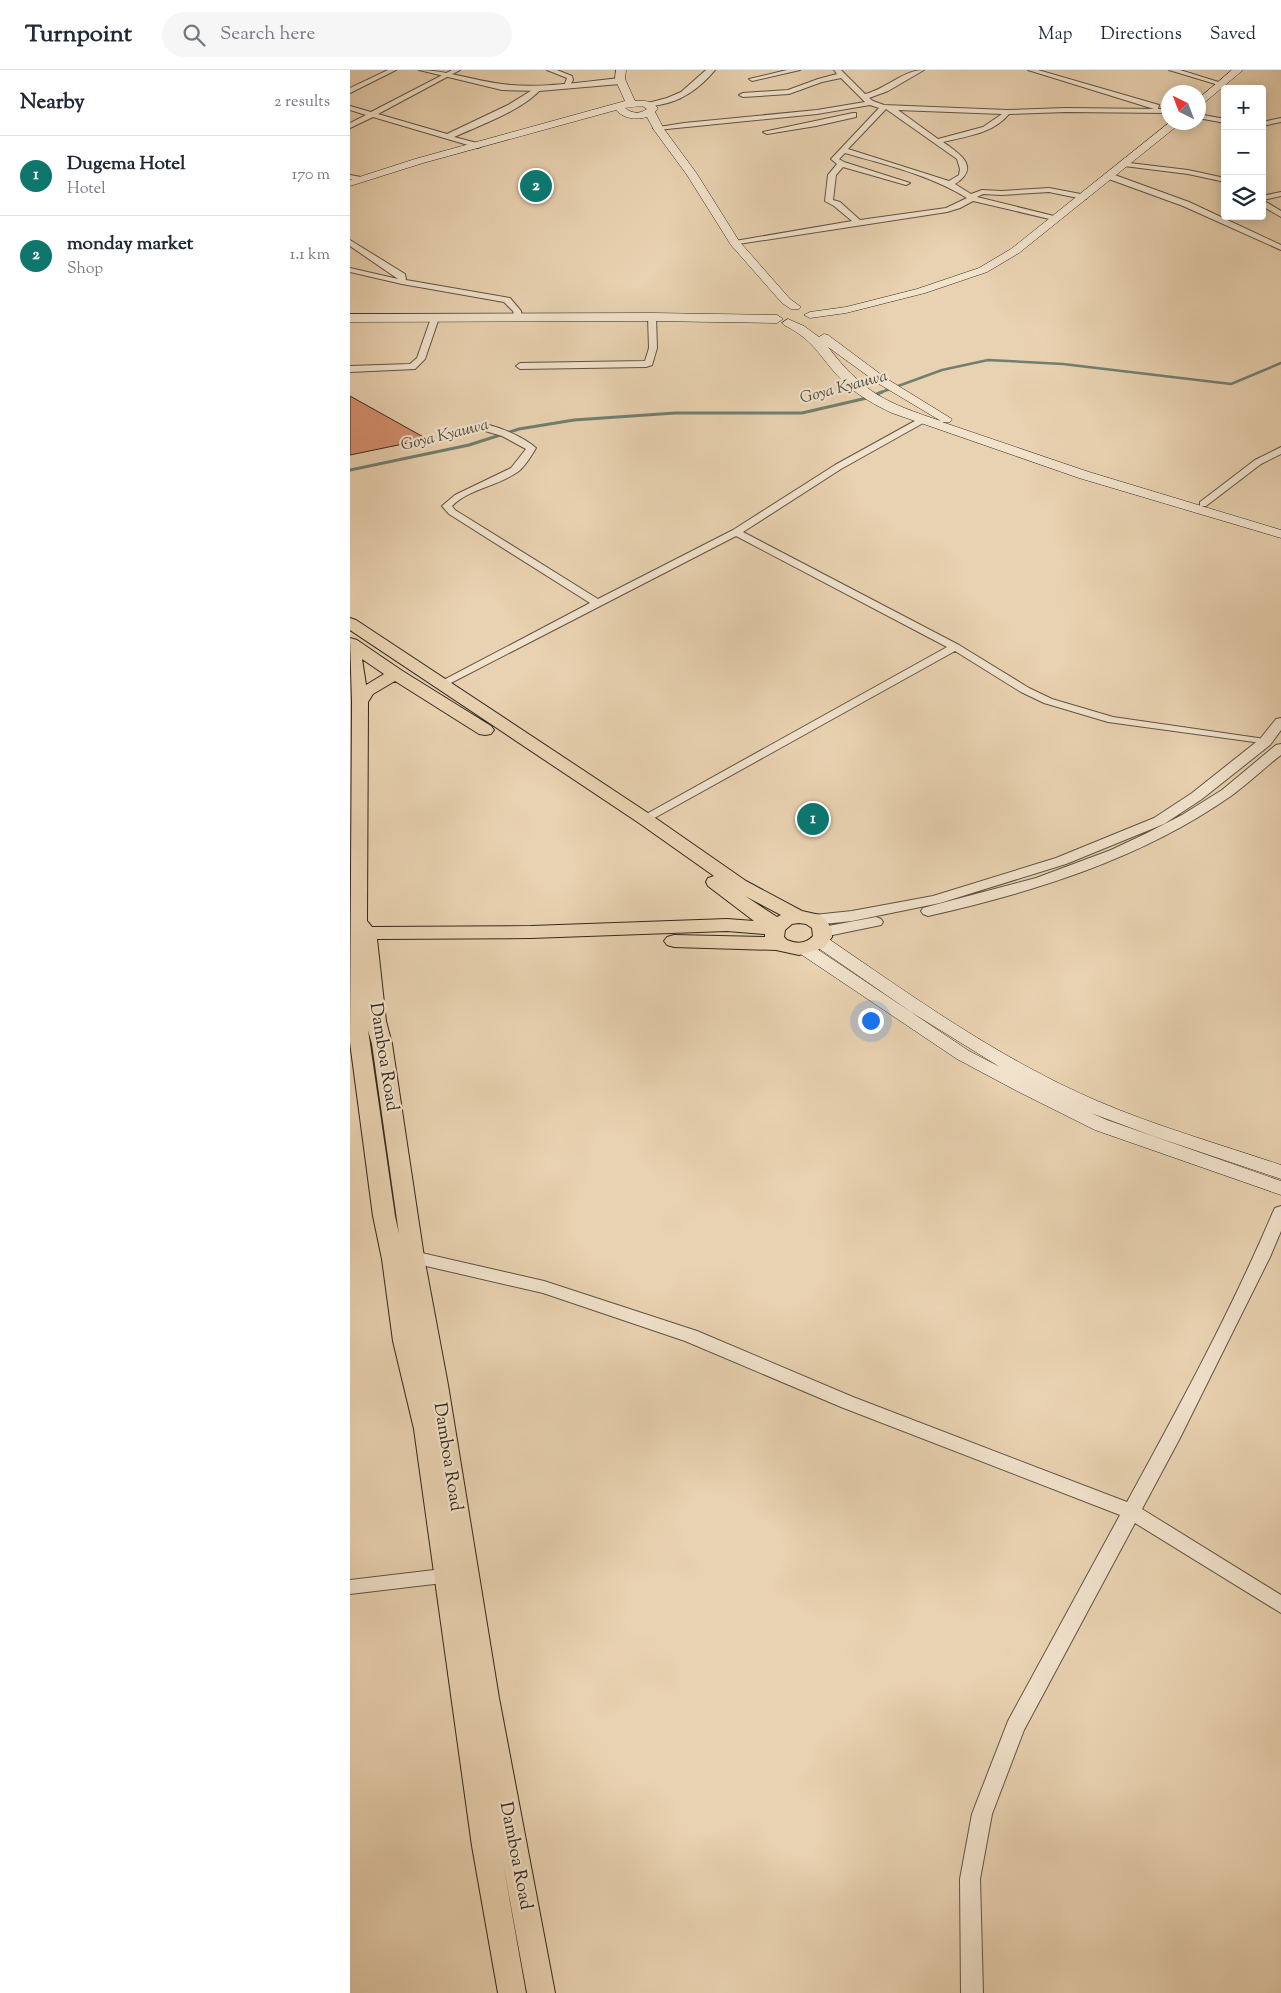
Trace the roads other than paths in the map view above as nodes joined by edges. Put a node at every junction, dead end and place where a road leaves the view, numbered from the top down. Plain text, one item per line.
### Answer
1 (393, 70) edge
2 (422, 70) edge
3 (457, 70) edge
4 (550, 70) edge
5 (620, 70) edge
6 (711, 70) edge
7 (797, 70) edge
8 (921, 70) edge
9 (1031, 70) edge
10 (1172, 70) edge
11 (1238, 70) edge
12 (840, 72) edge
13 (448, 76) junction
14 (752, 79) dead end
15 (620, 82) junction
16 (1222, 84) junction
17 (567, 86) junction
18 (539, 88) junction
19 (350, 91) edge
20 (743, 95) dead end
21 (862, 97) junction
22 (1206, 98) edge
23 (870, 103) junction
24 (626, 105) junction
25 (885, 107) junction
26 (350, 108) edge
27 (649, 108) junction
28 (1161, 109) edge
29 (1161, 111) edge
30 (1007, 112) junction
31 (373, 114) junction
32 (634, 115) junction
33 (1206, 117) edge
34 (1221, 120) edge
35 (1281, 120) edge
36 (1266, 123) edge
37 (350, 126) edge
38 (658, 129) junction
39 (1167, 130) edge
40 (767, 132) dead end
41 (449, 136) junction
42 (938, 141) junction
43 (478, 146) junction
44 (844, 150) junction
45 (841, 164) junction
46 (1124, 164) junction
47 (1110, 176) junction
48 (1221, 179) edge
49 (353, 180) edge
50 (906, 183) dead end
51 (950, 184) junction
52 (1281, 194) edge
53 (1083, 197) junction
54 (972, 198) junction
55 (1266, 199) edge
56 (1266, 203) edge
57 (1221, 211) edge
58 (1208, 214) junction
59 (1281, 215) edge
60 (1055, 219) junction
61 (858, 222) junction
62 (350, 242) edge
63 (735, 243) junction
64 (1281, 248) edge
65 (350, 270) edge
66 (760, 273) junction
67 (402, 282) junction
68 (804, 313) junction
69 (780, 316) junction
70 (652, 317) junction
71 (350, 318) edge
72 (434, 318) junction
73 (518, 318) junction
74 (520, 366) dead end
75 (350, 369) edge
76 (922, 420) junction
77 (478, 426) dead end
78 (1281, 450) edge
79 (1203, 504) junction
80 (1281, 527) edge
81 (736, 532) junction
82 (1281, 534) edge
83 (598, 604) junction
84 (350, 623) edge
85 (350, 643) edge
86 (955, 647) junction
87 (395, 674) junction
88 (441, 684) junction
89 (360, 702) junction
90 (1281, 722) edge
91 (1265, 742) junction
92 (1281, 748) edge
93 (645, 819) junction
94 (742, 904) junction
95 (727, 925) junction
96 (777, 932) junction
97 (812, 932) junction
98 (357, 937) edge
99 (1281, 1172) edge
100 (1281, 1188) edge
101 (1281, 1212) edge
102 (403, 1258) junction
103 (1132, 1512) junction
104 (456, 1574) junction
105 (350, 1587) edge
106 (1281, 1604) edge
107 (512, 1993) edge
108 (541, 1993) edge
109 (972, 1993) edge

1 - 19 street
2 - 13 street
3 - 13 street
4 - 17 street
5 - 15 main road
6 - 27 street
7 - 14 street
8 - 21 street
9 - 28 street
10 - 16 street
11 - 16 main road
12 - 20 street
12 - 21 street
13 - 18 street
13 - 31 street
15 - 17 street
15 - 24 main road
16 - 22 main road
17 - 18 street
18 - 41 street
21 - 23 street
23 - 25 street
23 - 38 street
24 - 27 main road
24 - 32 main road
24 - 43 main road
25 - 30 street
25 - 40 street
25 - 42 street
25 - 44 street
26 - 31 street
27 - 32 main road
27 - 38 main road
29 - 30 street
30 - 42 street
31 - 37 street
31 - 41 street
32 - 38 main road
33 - 34 street
35 - 36 street
38 - 63 main road
39 - 46 main road
41 - 43 street
42 - 51 street
43 - 49 main road
44 - 45 street
44 - 51 street
45 - 50 street
45 - 61 street
46 - 47 main road
46 - 48 street
47 - 53 main road
47 - 58 street
51 - 54 street
52 - 55 street
53 - 54 street
53 - 60 main road
54 - 60 street
54 - 61 street
56 - 59 street
57 - 58 street
58 - 64 street
60 - 68 main road
61 - 63 street
62 - 67 street
63 - 66 main road
65 - 67 street
66 - 68 main road
66 - 69 main road
67 - 73 street
68 - 69 main road
68 - 69 main road
68 - 79 main road
69 - 70 main road
69 - 76 main road
70 - 73 main road
70 - 74 street
71 - 72 main road
72 - 73 main road
72 - 75 street
76 - 81 street
76 - 82 main road
77 - 83 street
78 - 79 street
79 - 80 main road
81 - 83 street
81 - 86 street
83 - 88 street
84 - 88 main road
85 - 87 main road
85 - 89 main road, Damboa Road
86 - 91 street
86 - 93 street
87 - 89 main road
87 - 94 main road
88 - 93 main road
89 - 98 main road, Damboa Road
90 - 91 street
91 - 97 street
92 - 97 street
93 - 97 main road
94 - 95 main road
94 - 96 main road
95 - 96 main road
95 - 98 main road
96 - 97 main road
96 - 97 main road
96 - 98 main road
97 - 99 main road
97 - 100 main road
98 - 102 main road, Damboa Road
101 - 103 street
102 - 103 street
102 - 104 main road, Damboa Road
103 - 106 street
103 - 109 street
104 - 105 street
104 - 107 main road, Damboa Road
104 - 108 main road, Damboa Road

